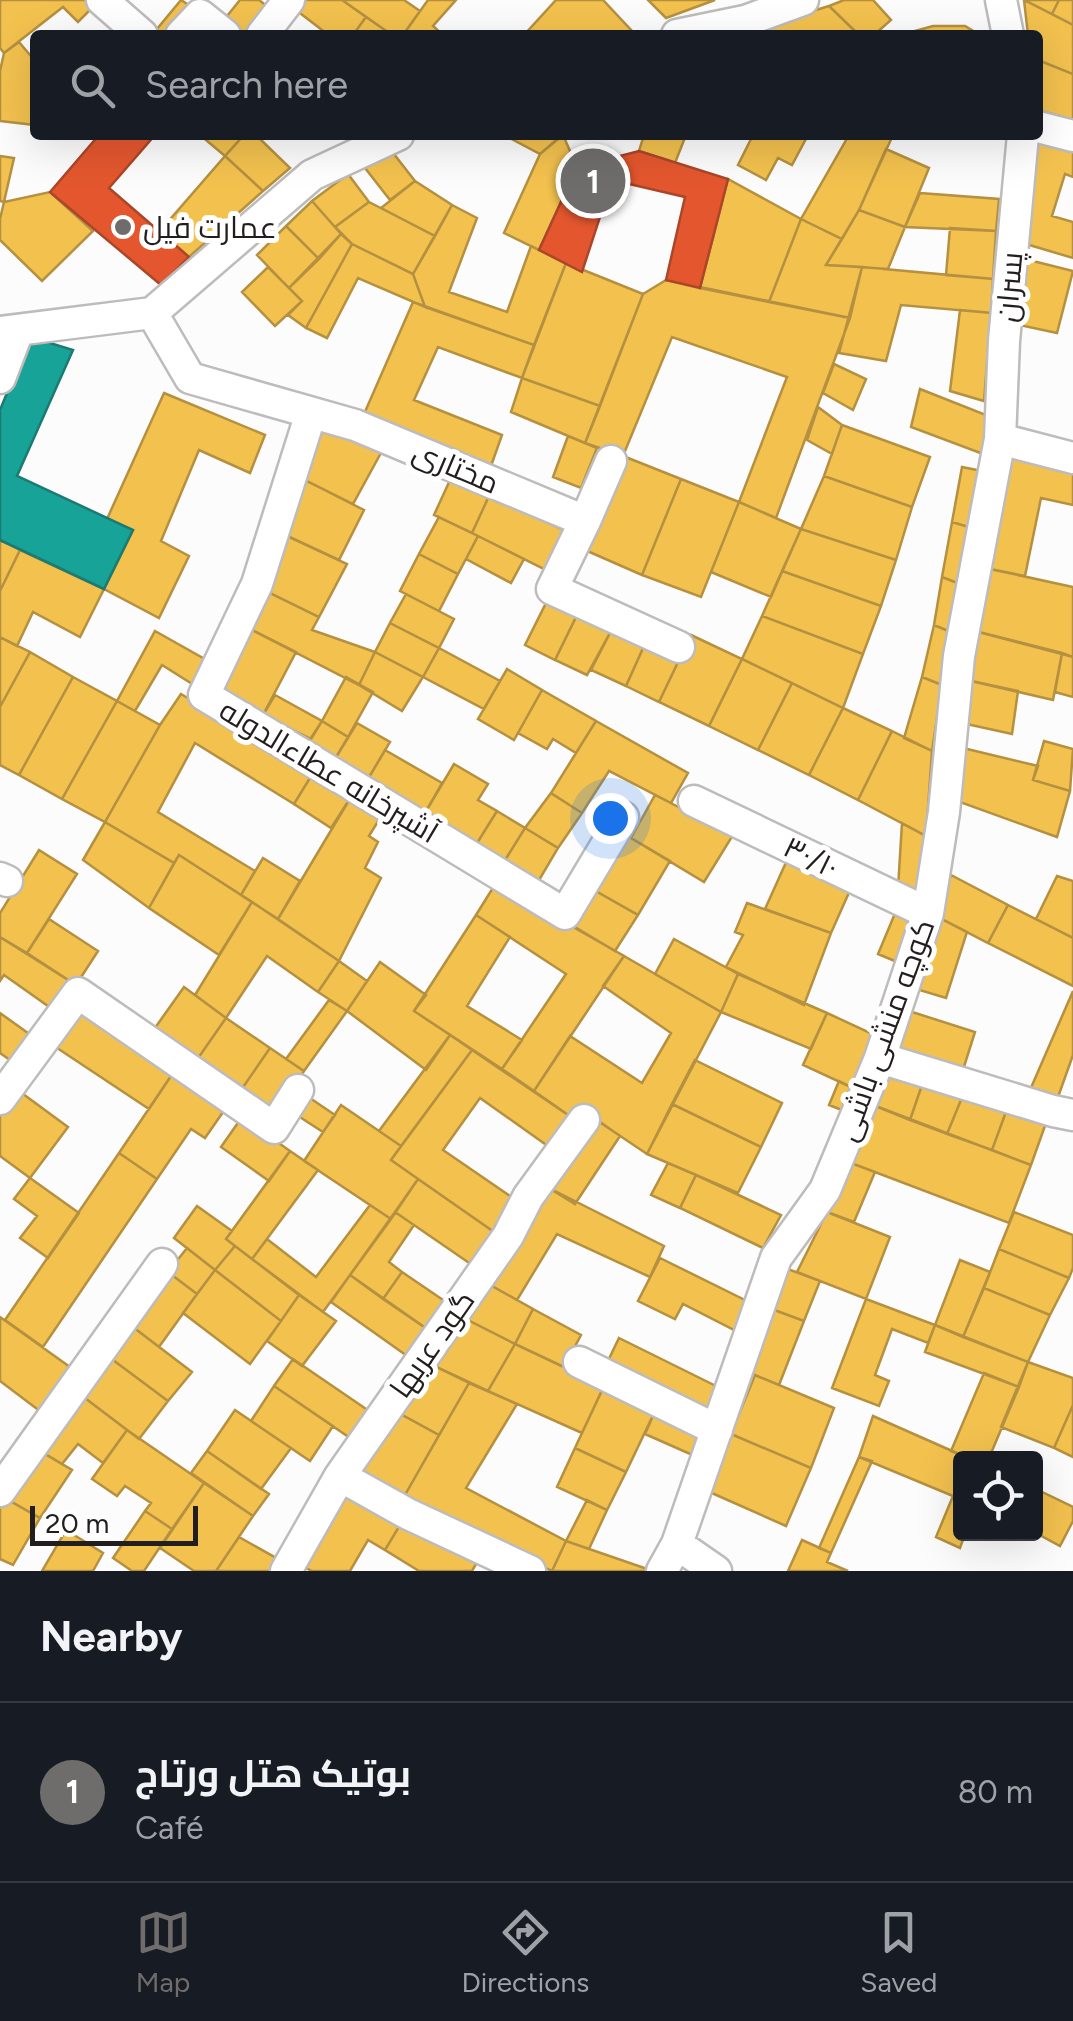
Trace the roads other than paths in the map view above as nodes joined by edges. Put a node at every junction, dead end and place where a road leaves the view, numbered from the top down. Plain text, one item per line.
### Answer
1 (102, 0) edge
2 (290, 0) edge
3 (803, 0) edge
4 (1001, 0) edge
5 (136, 30) edge
6 (185, 30) edge
7 (219, 30) edge
8 (266, 30) edge
9 (701, 30) edge
10 (1007, 30) edge
11 (1043, 128) edge
12 (1073, 136) edge
13 (387, 140) edge
14 (1023, 140) edge
15 (152, 314) junction
16 (9, 331) edge
17 (0, 378) edge
18 (311, 413) junction
19 (1000, 439) junction
20 (1073, 458) edge
21 (610, 461) dead end
22 (585, 520) junction
23 (679, 646) dead end
24 (694, 801) dead end
25 (623, 818) dead end
26 (928, 913) junction
27 (880, 1058) junction
28 (298, 1090) dead end
29 (0, 1099) edge
30 (1073, 1114) edge
31 (584, 1120) dead end
32 (162, 1264) dead end
33 (579, 1362) dead end
34 (717, 1430) junction
35 (340, 1476) junction
36 (0, 1491) edge
37 (677, 1544) junction
38 (286, 1571) edge
39 (530, 1571) edge
40 (662, 1571) edge
41 (716, 1571) edge

1 - 5 lane
2 - 8 lane
3 - 9 lane
4 - 10 lane
6 - 7 lane
11 - 12 lane
13 - 15 lane
14 - 19 lane, پسران
15 - 16 lane
15 - 18 lane, مختاری
16 - 17 lane
18 - 22 lane, مختاری
18 - 25 lane, آشپرخانه عطاءالدوله
19 - 20 lane
19 - 26 lane, کوچه منشی باشی
21 - 22 lane
22 - 23 lane
24 - 26 lane, ۳۰/۱۰
26 - 27 lane, کوچه منشی باشی
27 - 30 lane
27 - 34 lane, کوچه منشی باشی
28 - 29 lane
31 - 35 lane, گود عربها
32 - 36 lane
33 - 34 lane
34 - 37 lane, کوچه منشی باشی
35 - 38 lane, گود عربها
35 - 39 lane
37 - 40 lane, کوچه منشی باشی
37 - 41 lane

